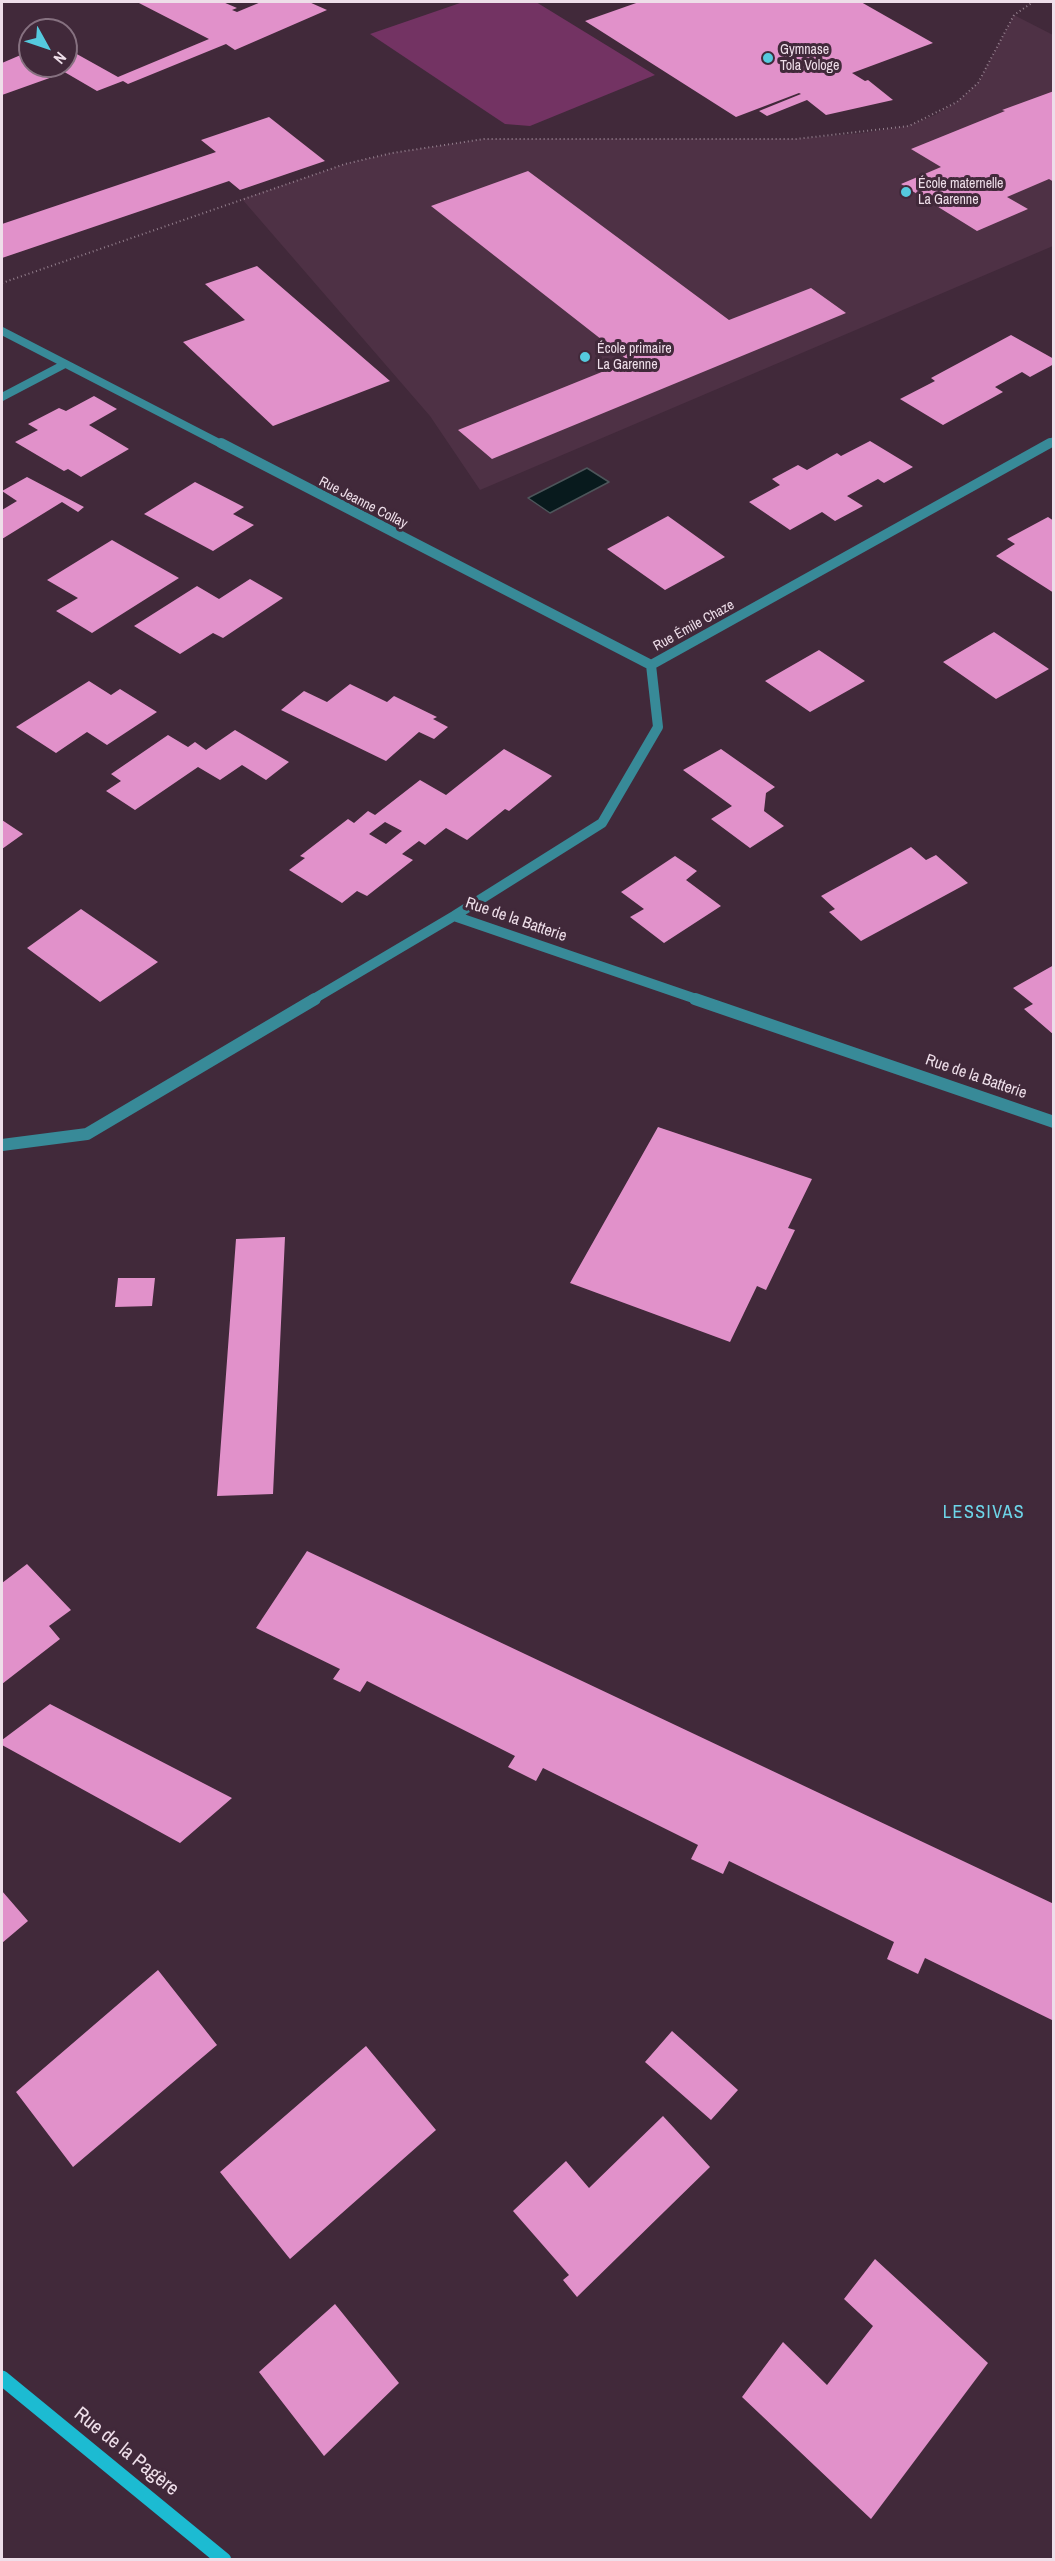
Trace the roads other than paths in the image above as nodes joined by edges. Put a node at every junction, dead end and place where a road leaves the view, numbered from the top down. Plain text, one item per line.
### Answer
1 (2, 331) edge
2 (63, 365) junction
3 (2, 397) edge
4 (1053, 441) edge
5 (651, 665) junction
6 (454, 916) junction
7 (1053, 1122) edge
8 (2, 1145) edge
9 (2, 2378) edge
10 (224, 2559) edge

1 - 2 street, Rue Jeanne Collay
2 - 3 street
2 - 5 street, Rue Jeanne Collay
4 - 5 street, Rue Émile Chaze
5 - 6 street, Rue Émile Chaze
6 - 7 street, Rue de la Batterie
6 - 8 street, Rue de la Batterie
9 - 10 street, Rue de la Pagère

